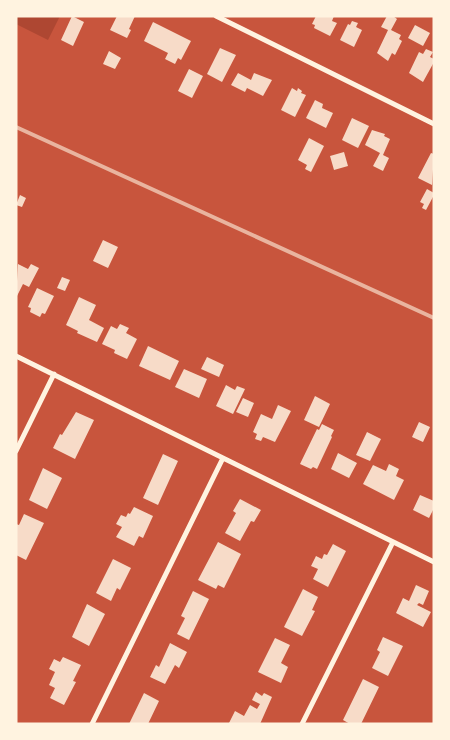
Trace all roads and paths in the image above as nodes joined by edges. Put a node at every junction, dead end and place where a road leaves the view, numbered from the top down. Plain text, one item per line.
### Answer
1 (216, 16) edge
2 (434, 124) edge
3 (16, 356) edge
4 (54, 374) junction
5 (16, 451) edge
6 (223, 458) junction
7 (393, 542) junction
8 (434, 562) edge
9 (92, 724) edge
10 (302, 724) edge

1 - 2 street
3 - 4 street
4 - 5 street
4 - 6 street
6 - 7 street
6 - 9 street
7 - 8 street
7 - 10 street

